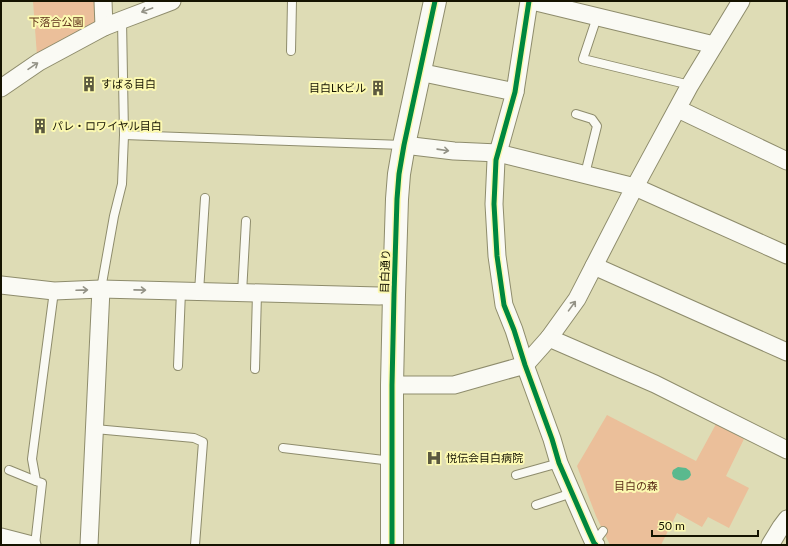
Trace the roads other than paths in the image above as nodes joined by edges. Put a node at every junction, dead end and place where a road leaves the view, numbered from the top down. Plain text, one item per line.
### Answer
1 (103, 1) edge
2 (172, 1) edge
3 (292, 1) edge
4 (435, 1) edge
5 (530, 1) edge
6 (741, 1) edge
7 (597, 17) junction
8 (122, 20) junction
9 (104, 27) junction
10 (714, 45) junction
11 (291, 51) dead end
12 (419, 72) junction
13 (690, 85) junction
14 (1, 88) edge
15 (515, 92) junction
16 (678, 109) junction
17 (576, 114) dead end
18 (124, 135) junction
19 (404, 145) junction
20 (498, 153) junction
21 (787, 161) edge
22 (585, 174) junction
23 (635, 187) junction
24 (205, 198) dead end
25 (246, 221) dead end
26 (787, 255) edge
27 (594, 266) junction
28 (1, 286) edge
29 (101, 289) junction
30 (54, 291) junction
31 (180, 291) junction
32 (199, 292) junction
33 (249, 293) junction
34 (394, 295) junction
35 (549, 338) junction
36 (787, 352) edge
37 (178, 366) dead end
38 (525, 366) junction
39 (255, 369) dead end
40 (392, 385) junction
41 (95, 429) junction
42 (283, 448) dead end
43 (787, 450) edge
44 (393, 461) junction
45 (559, 463) junction
46 (9, 470) dead end
47 (516, 475) dead end
48 (36, 481) junction
49 (572, 493) junction
50 (536, 505) dead end
51 (787, 519) edge
52 (598, 540) edge
53 (8, 541) edge
54 (33, 545) edge
55 (89, 545) edge
56 (195, 545) edge
57 (392, 545) edge
58 (770, 545) edge

1 - 9 street
2 -> 8 street
3 - 11 lane
4 - 12 main road, 目白通り
5 - 7 street
5 - 15 street
6 - 10 street
7 - 10 street
7 - 13 lane
8 - 9 street
8 - 18 lane
14 -> 9 street
10 - 13 street
12 - 15 street
12 - 19 main road, 目白通り
13 - 16 street
15 - 20 street
16 - 21 street
16 - 23 street
17 - 22 lane
18 - 19 lane
18 - 29 lane
19 -> 20 street
19 - 34 main road, 目白通り
20 - 22 street
20 - 38 street
22 - 23 street
23 - 26 street
23 - 27 street
24 - 32 lane
25 - 33 lane
35 -> 27 street
27 - 36 street
28 - 30 street
30 -> 29 street
29 -> 31 street
29 - 41 street
30 - 48 lane
31 - 32 street
31 - 37 lane
32 - 33 street
33 - 34 street
33 - 39 lane
34 - 40 main road, 目白通り
35 - 38 street
35 - 43 street
38 - 40 street
38 - 45 street
40 - 44 main road, 目白通り
41 - 55 street
41 - 56 lane
42 - 44 lane
44 - 57 main road, 目白通り
45 - 47 lane
45 - 49 street
46 - 48 lane
48 - 54 lane
49 - 50 lane
49 - 52 street
51 - 58 street
53 - 54 street

